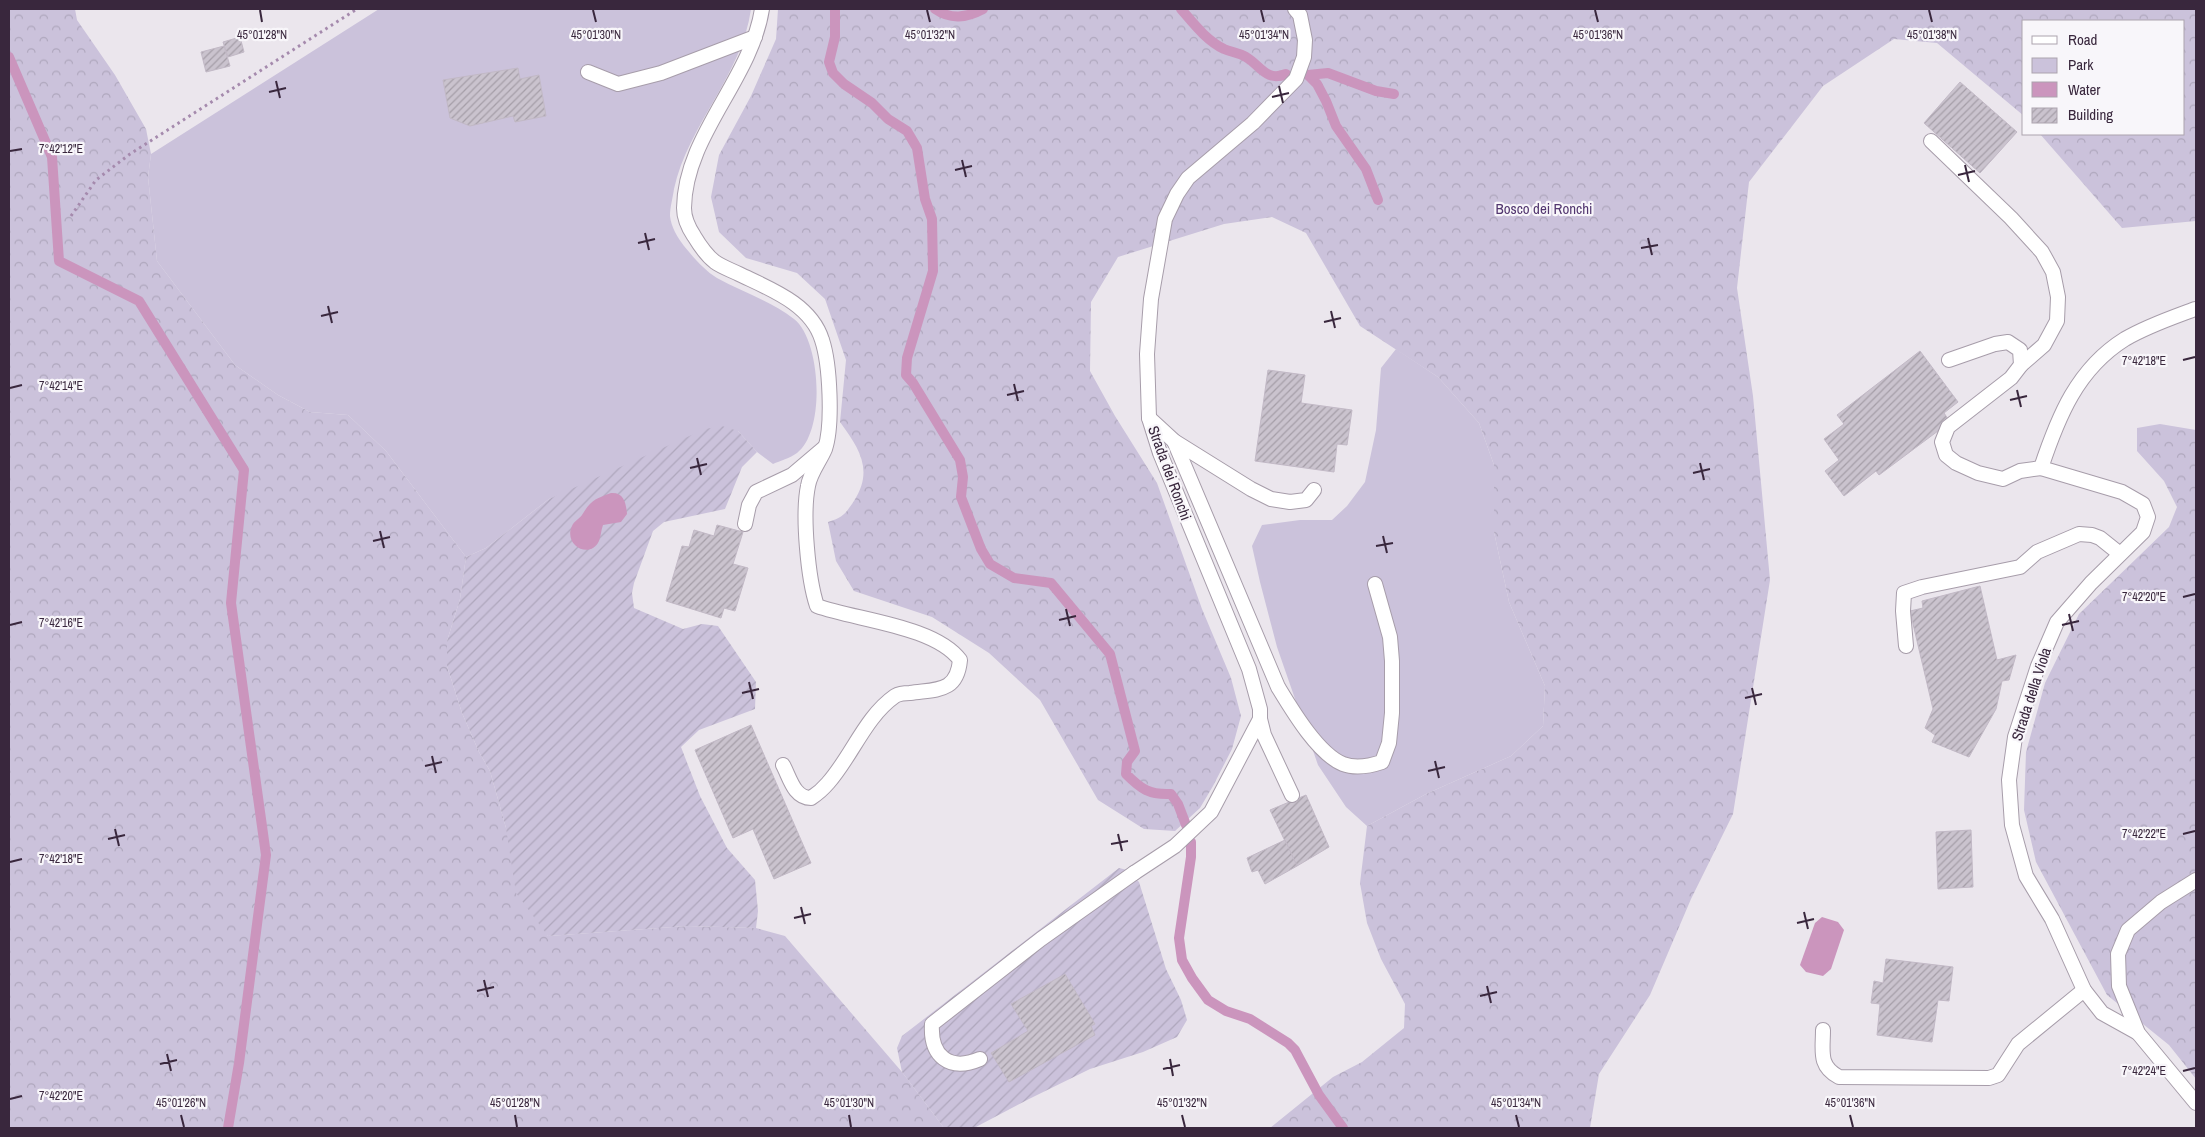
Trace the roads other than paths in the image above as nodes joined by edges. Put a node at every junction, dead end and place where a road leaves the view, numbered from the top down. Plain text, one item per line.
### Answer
1 (762, 9) edge
2 (1295, 9) edge
3 (755, 37) junction
4 (588, 72) dead end
5 (1931, 141) dead end
6 (2195, 309) edge
7 (1949, 360) dead end
8 (2021, 365) junction
9 (1149, 418) junction
10 (1174, 441) junction
11 (825, 447) junction
12 (2041, 468) junction
13 (1314, 490) dead end
14 (745, 524) dead end
15 (2120, 554) junction
16 (1375, 584) dead end
17 (1906, 646) dead end
18 (1260, 719) junction
19 (783, 765) dead end
20 (1292, 795) dead end
21 (2196, 880) edge
22 (2084, 990) junction
23 (1823, 1030) dead end
24 (2138, 1033) junction
25 (980, 1060) dead end
26 (2196, 1103) edge

1 - 3 street
2 - 9 street, Strada dei Ronchi
3 - 4 street
3 - 11 street
5 - 8 street
6 - 12 street
7 - 8 street
8 - 12 street
9 - 10 street
9 - 18 street, Strada dei Ronchi
10 - 13 street
10 - 16 street
11 - 14 street
11 - 19 street
12 - 15 street, Strada della Viola
15 - 17 street
15 - 22 street, Strada della Viola
18 - 20 street, Strada dei Ronchi
18 - 25 street
21 - 24 street, Strada della Viola
22 - 23 street
22 - 24 street, Strada della Viola
24 - 26 street, Strada della Viola

